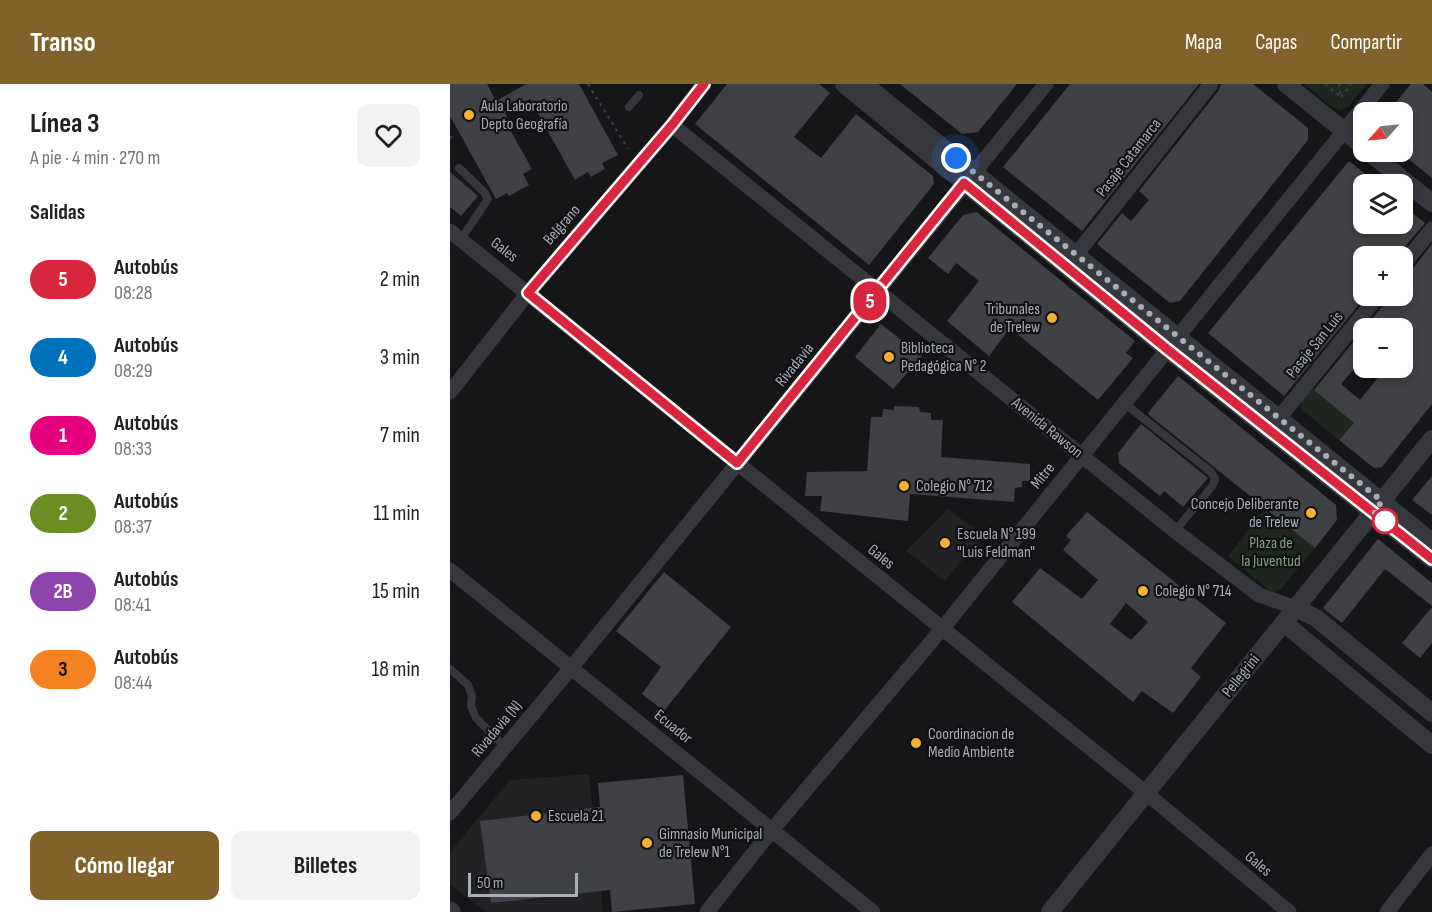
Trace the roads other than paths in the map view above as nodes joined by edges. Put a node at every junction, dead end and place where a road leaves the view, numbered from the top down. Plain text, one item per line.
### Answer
1 (704, 84) edge
2 (844, 84) edge
3 (1046, 84) edge
4 (1211, 84) edge
5 (1286, 84) edge
6 (1382, 84) edge
7 (869, 86) edge
8 (639, 95) dead end
9 (629, 107) dead end
10 (672, 125) junction
11 (1344, 131) junction
12 (1353, 138) edge
13 (1381, 162) edge
14 (459, 168) dead end
15 (969, 177) junction
16 (1432, 203) edge
17 (1432, 229) edge
18 (455, 235) edge
19 (1413, 252) edge
20 (1076, 255) junction
21 (878, 292) junction
22 (528, 293) junction
23 (1370, 306) edge
24 (1172, 343) junction
25 (450, 392) edge
26 (1124, 403) junction
27 (1279, 418) junction
28 (1432, 440) edge
29 (1082, 456) junction
30 (737, 463) junction
31 (1378, 506) junction
32 (1175, 531) junction
33 (1432, 542) edge
34 (1432, 559) edge
35 (450, 570) edge
36 (1296, 608) junction
37 (1284, 623) junction
38 (942, 629) junction
39 (571, 668) junction
40 (450, 669) edge
41 (1432, 713) edge
42 (1432, 745) edge
43 (505, 747) junction
44 (1146, 793) junction
45 (450, 813) edge
46 (772, 830) junction
47 (1432, 854) edge
48 (707, 912) edge
49 (873, 912) edge
50 (1050, 912) edge
51 (1289, 912) edge
52 (1387, 912) edge

1 - 10 street, Belgrano
2 - 15 street
3 - 15 street, Rivadavia
4 - 20 street, Pasaje Catamarca
5 - 11 street
6 - 11 street, Mitre
7 - 15 street
8 - 9 lane
10 - 21 street, Avenida Rawson
10 - 22 street, Belgrano
11 - 12 street
11 - 24 street, Mitre
13 - 16 street
14 - 18 lane
15 - 20 street
15 - 21 street, Rivadavia
15 - 24 street
17 - 19 street
18 - 22 street, Gales
20 - 24 street
21 - 29 street, Avenida Rawson
21 - 30 street, Rivadavia
22 - 25 street, Belgrano
22 - 30 street, Gales
23 - 27 street, Pasaje San Luis
24 - 26 street, Mitre
24 - 27 street
24 - 31 street
26 - 29 street, Mitre
26 - 32 lane
27 - 31 street
28 - 31 street, Pellegrini
29 - 32 street, Avenida Rawson
29 - 38 street, Mitre
30 - 38 street, Gales
30 - 39 street, Rivadavia
31 - 33 street
31 - 34 street
31 - 36 street, Pellegrini
32 - 36 street, Avenida Rawson
35 - 39 street, Ecuador
36 - 37 street, Pellegrini
36 - 41 street, Avenida Rawson
37 - 42 street
37 - 44 street, Pellegrini
38 - 44 street, Gales
38 - 46 street, Mitre
39 - 43 street, Rivadavia (N)
39 - 46 street, Ecuador
40 - 43 lane
43 - 45 street, Rivadavia (N)
44 - 50 street, Pellegrini
44 - 51 street, Gales
46 - 48 street, Mitre
46 - 49 street, Ecuador
47 - 52 street

